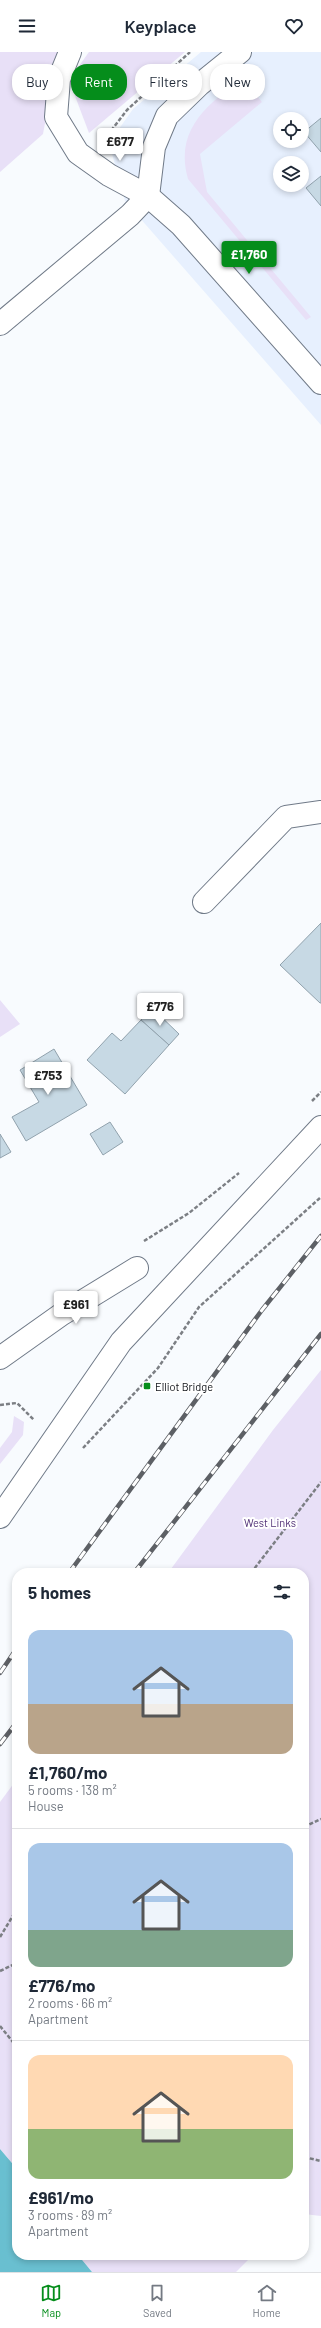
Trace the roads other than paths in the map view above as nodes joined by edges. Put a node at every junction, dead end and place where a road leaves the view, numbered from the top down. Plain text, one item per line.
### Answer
1 (70, 52) edge
2 (240, 52) edge
3 (148, 196) junction
4 (0, 324) edge
5 (321, 383) edge
6 (321, 812) edge
7 (204, 902) dead end
8 (321, 1127) edge
9 (137, 1268) road end
10 (0, 1358) edge
11 (0, 1517) edge

1 - 3 street
2 - 3 street
3 - 4 street
3 - 5 street
6 - 7 street
8 - 11 street
9 - 10 street

